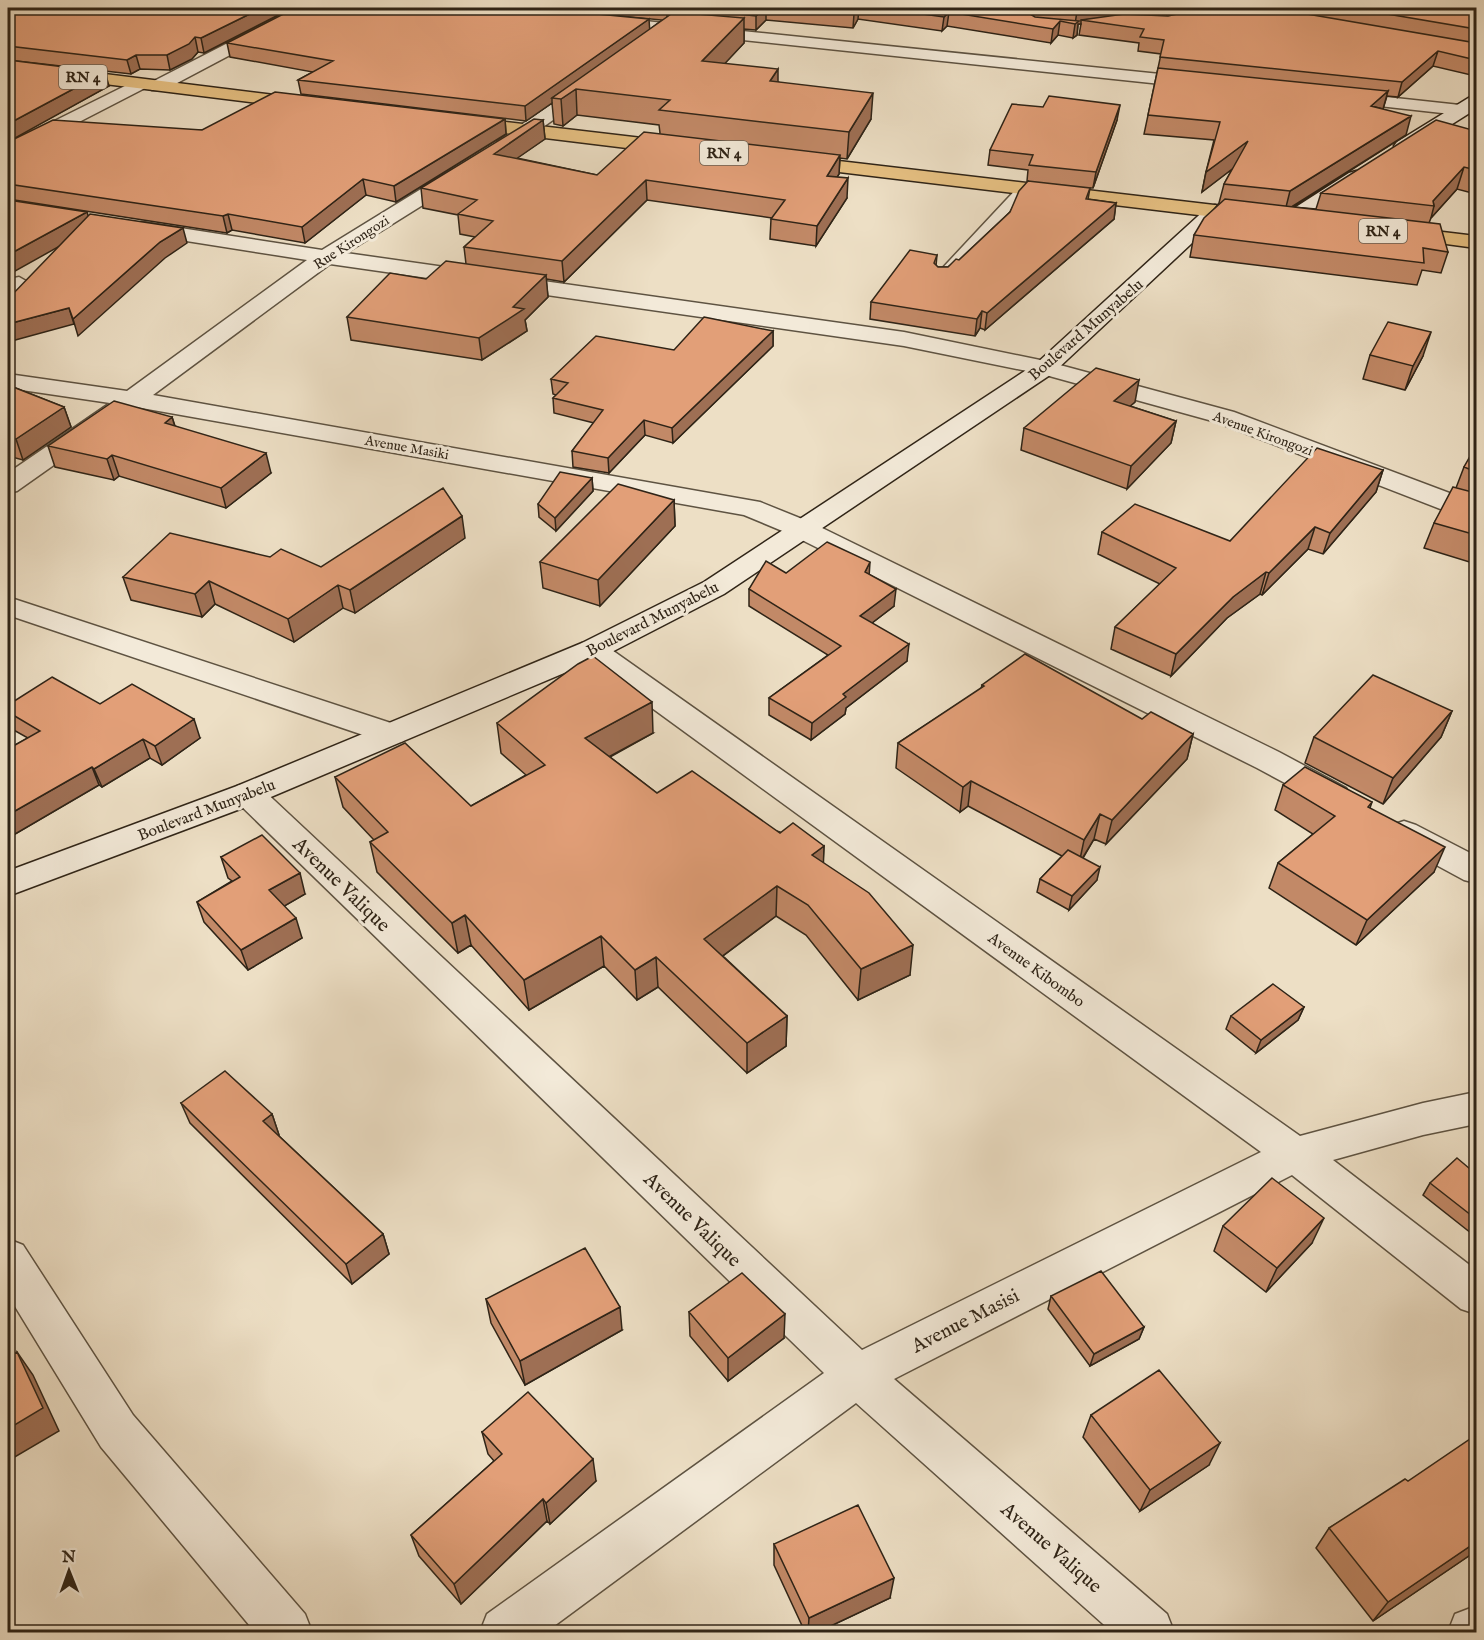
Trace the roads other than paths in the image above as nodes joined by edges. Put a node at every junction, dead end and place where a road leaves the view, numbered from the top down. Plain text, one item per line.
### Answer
1 (307, 8) edge
2 (692, 13) edge
3 (590, 20) edge
4 (669, 28) junction
5 (650, 42) edge
6 (8, 67) edge
7 (603, 76) edge
8 (139, 84) junction
9 (1212, 84) edge
10 (159, 86) junction
11 (1318, 95) edge
12 (1468, 105) edge
13 (320, 106) edge
14 (448, 121) edge
15 (529, 131) junction
16 (694, 150) edge
17 (8, 151) edge
18 (1389, 155) edge
19 (776, 160) edge
20 (1369, 168) edge
21 (1024, 188) junction
22 (1215, 211) junction
23 (1289, 220) junction
24 (1324, 224) edge
25 (126, 225) edge
26 (1383, 231) edge
27 (1476, 242) edge
28 (326, 257) junction
29 (941, 278) edge
30 (19, 281) dead end
31 (8, 294) edge
32 (1046, 368) junction
33 (8, 381) edge
34 (132, 399) junction
35 (8, 485) edge
36 (1476, 511) edge
37 (802, 529) junction
38 (8, 606) edge
39 (592, 650) junction
40 (393, 734) junction
41 (248, 794) junction
42 (1476, 872) edge
43 (8, 884) edge
44 (1476, 1108) edge
45 (1295, 1154) junction
46 (8, 1258) edge
47 (1476, 1295) edge
48 (857, 1375) junction
49 (287, 1632) edge
50 (505, 1632) edge
51 (1149, 1632) edge

1 - 10 street
2 - 4 street
3 - 4 street
4 - 5 street
4 - 9 street
6 - 8 highway, RN 4
7 - 15 street, Rue Kirongozi
8 - 10 highway, RN 4
8 - 17 street
10 - 13 highway, RN 4
11 - 12 street
12 - 18 street
14 - 15 highway, RN 4
15 - 16 highway, RN 4
15 - 28 street, Rue Kirongozi
19 - 21 highway
20 - 23 street
21 - 22 highway
21 - 29 lane
22 - 23 highway
22 - 32 street, Boulevard Munyabelu
23 - 24 highway
25 - 28 street, Avenue Kirongozi
26 - 27 highway, RN 4
28 - 32 street, Avenue Kirongozi
28 - 34 street, Rue Kirongozi
30 - 31 lane
32 - 36 street, Avenue Kirongozi
32 - 37 street, Boulevard Munyabelu
33 - 34 street, Avenue Masiki
34 - 35 street, Rue Kirongozi
34 - 37 street, Avenue Masiki
37 - 39 street, Boulevard Munyabelu
37 - 42 street, Avenue Masiki
38 - 40 street
39 - 40 street, Boulevard Munyabelu
39 - 45 street, Avenue Kibombo
40 - 41 street, Boulevard Munyabelu
41 - 43 street, Boulevard Munyabelu
41 - 48 street, Avenue Valique
44 - 45 street, Avenue Masisi
45 - 47 street, Avenue Kibombo
45 - 48 street, Avenue Masisi
46 - 49 street
48 - 50 street, Avenue Masisi
48 - 51 street, Avenue Valique

